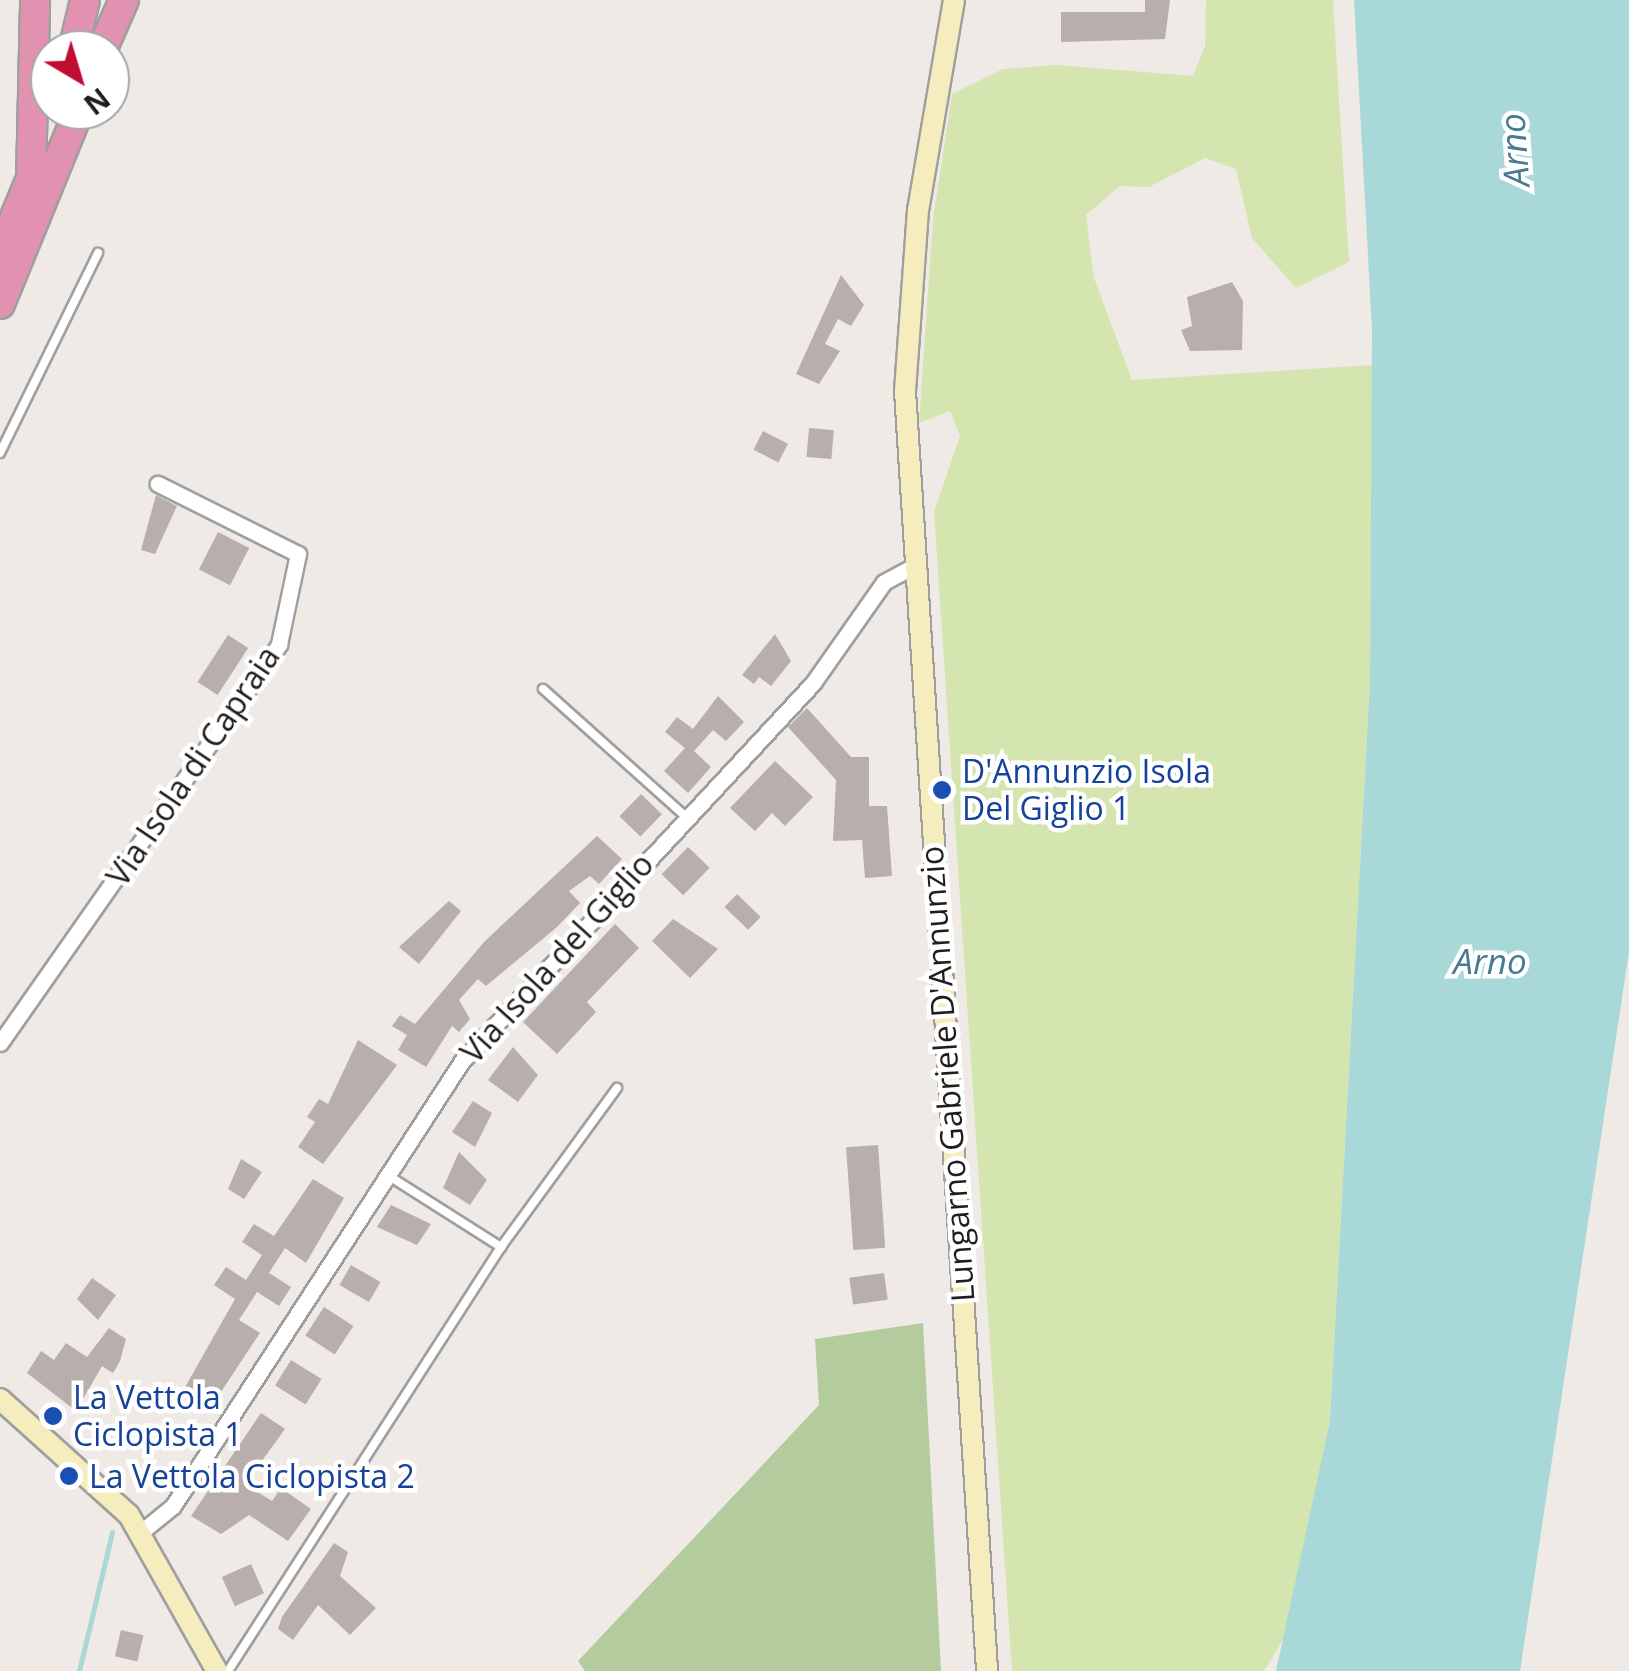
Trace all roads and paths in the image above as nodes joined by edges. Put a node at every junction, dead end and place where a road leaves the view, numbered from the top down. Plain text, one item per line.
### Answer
1 (35, 0) edge
2 (86, 0) edge
3 (108, 0) edge
4 (124, 0) edge
5 (954, 0) edge
6 (78, 30) edge
7 (103, 30) edge
8 (110, 30) edge
9 (48, 130) edge
10 (71, 130) edge
11 (31, 181) junction
12 (0, 253) edge
13 (98, 253) dead end
14 (0, 304) edge
15 (0, 453) edge
16 (158, 484) dead end
17 (912, 568) junction
18 (543, 689) dead end
19 (686, 817) junction
20 (0, 1042) edge
21 (617, 1088) dead end
22 (389, 1176) junction
23 (501, 1246) junction
24 (0, 1399) edge
25 (141, 1532) junction
26 (217, 1671) edge
27 (228, 1671) edge
28 (987, 1671) edge

1 - 11 highway
2 - 6 highway
3 - 7 highway
4 - 8 highway
5 - 17 main road, Lungarno Gabriele D'Annunzio
9 - 11 highway
10 - 14 highway
11 - 12 highway
13 - 15 lane
16 - 20 street, Via Isola di Capraia
17 - 19 street, Via Isola del Giglio
17 - 28 main road, Lungarno Gabriele D'Annunzio
18 - 19 lane
19 - 22 street, Via Isola del Giglio
21 - 23 lane
22 - 23 lane
22 - 25 street, Via Isola del Giglio
23 - 27 lane
24 - 25 main road
25 - 26 main road

